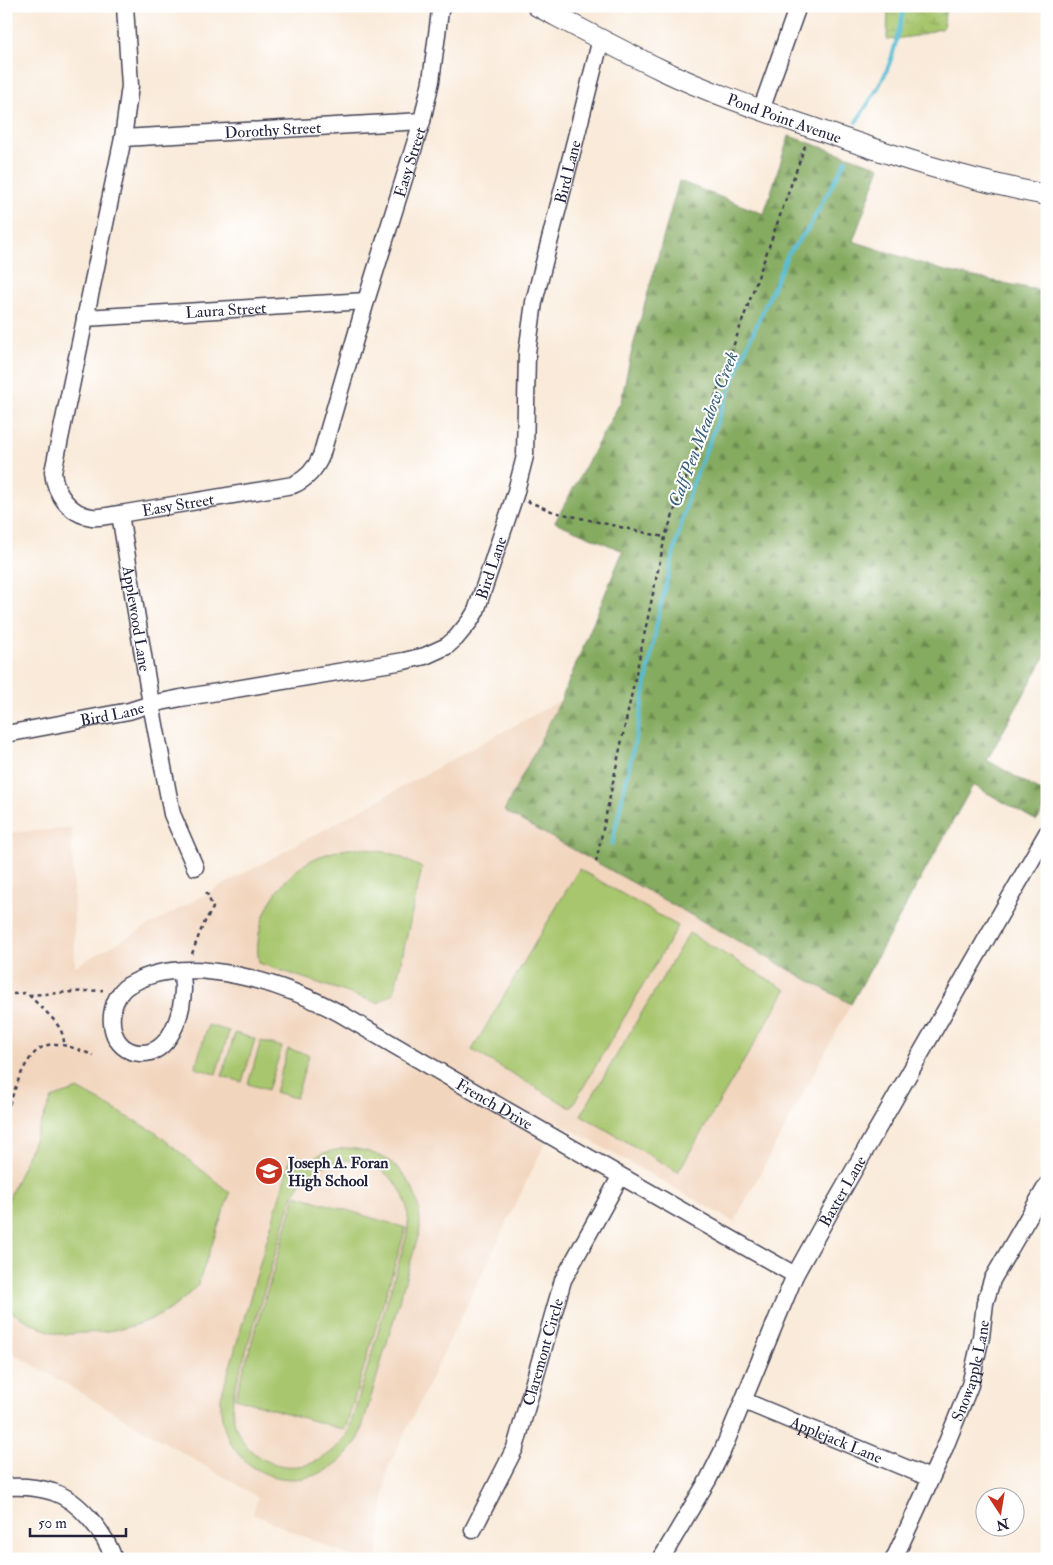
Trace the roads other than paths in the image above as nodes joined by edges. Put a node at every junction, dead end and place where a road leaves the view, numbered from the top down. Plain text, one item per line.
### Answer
1 (125, 6) edge
2 (442, 6) edge
3 (537, 6) edge
4 (798, 6) edge
5 (600, 39) junction
6 (761, 110) junction
7 (422, 121) junction
8 (123, 138) junction
9 (1047, 195) edge
10 (366, 301) junction
11 (86, 318) junction
12 (120, 514) junction
13 (151, 704) junction
14 (6, 734) edge
15 (1047, 833) edge
16 (196, 867) dead end
17 (182, 971) junction
18 (620, 1177) junction
19 (1047, 1185) edge
20 (795, 1275) junction
21 (744, 1401) junction
22 (930, 1478) junction
23 (6, 1487) edge
24 (473, 1530) dead end
25 (114, 1559) edge
26 (660, 1559) edge
27 (894, 1559) edge

1 - 8 street, Easy Street
2 - 7 street, Easy Street
3 - 5 main road, Pond Point Avenue
4 - 6 street
5 - 6 main road, Pond Point Avenue
5 - 13 street, Bird Lane
6 - 9 main road, Pond Point Avenue
7 - 8 street, Dorothy Street
7 - 10 street, Easy Street
8 - 11 street, Easy Street
10 - 11 street, Laura Street
10 - 12 street, Easy Street
11 - 12 street, Easy Street
12 - 13 street, Applewood Lane
13 - 14 street, Bird Lane
13 - 16 street, Applewood Lane
15 - 20 street, Baxter Lane
17 - 17 street, French Drive
17 - 18 street, French Drive
18 - 20 street, French Drive
18 - 24 street, Claremont Circle
19 - 22 street, Snowapple Lane
20 - 21 street, Baxter Lane
21 - 22 street, Applejack Lane
21 - 26 street, Baxter Lane
22 - 27 street, Snowapple Lane
23 - 25 street

